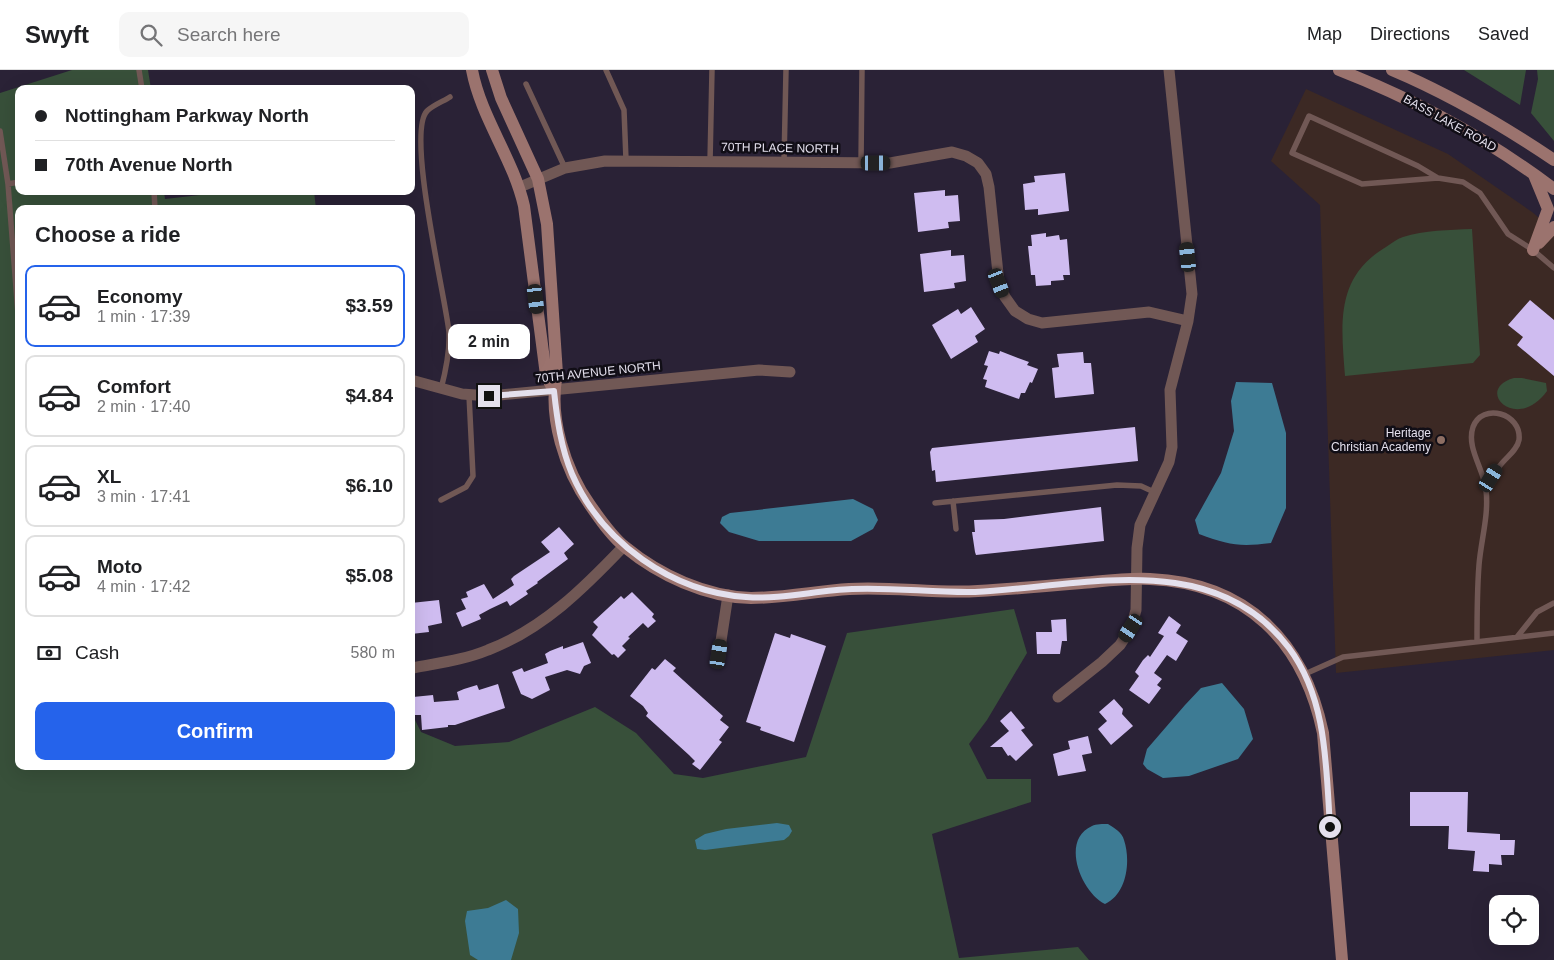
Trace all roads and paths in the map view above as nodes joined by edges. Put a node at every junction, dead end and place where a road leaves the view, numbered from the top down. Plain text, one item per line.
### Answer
1 (139, 70) edge
2 (472, 70) edge
3 (492, 70) edge
4 (606, 70) edge
5 (712, 70) edge
6 (786, 70) edge
7 (862, 70) edge
8 (1169, 70) edge
9 (1339, 70) edge
10 (1392, 70) edge
11 (526, 84) dead end
12 (141, 85) edge
13 (450, 97) dead end
14 (0, 131) edge
15 (626, 160) junction
16 (1554, 160) edge
17 (710, 162) junction
18 (784, 162) junction
19 (861, 163) junction
20 (565, 168) junction
21 (1533, 173) junction
22 (1438, 178) junction
23 (538, 179) junction
24 (15, 183) edge
25 (8, 184) junction
26 (520, 186) junction
27 (1554, 189) edge
28 (1554, 227) edge
29 (1533, 250) junction
30 (1554, 268) edge
31 (15, 275) edge
32 (1188, 321) junction
33 (790, 372) dead end
34 (415, 381) edge
35 (441, 389) junction
36 (554, 391) junction
37 (469, 395) junction
38 (1486, 490) junction
39 (1154, 492) junction
40 (441, 500) dead end
41 (953, 501) junction
42 (935, 503) dead end
43 (956, 529) dead end
44 (624, 546) junction
45 (1137, 579) junction
46 (728, 596) junction
47 (1554, 603) edge
48 (1554, 632) edge
49 (1517, 637) junction
50 (1477, 641) junction
51 (719, 654) dead end
52 (415, 668) edge
53 (1305, 674) junction
54 (1058, 697) dead end
55 (1342, 960) edge

1 - 12 lane
2 - 26 street
3 - 23 street
4 - 15 lane
5 - 17 lane
6 - 18 lane
7 - 19 lane
8 - 32 street
9 - 21 street, BASS LAKE ROAD
10 - 16 street, BASS LAKE ROAD
11 - 20 lane
13 - 35 lane
14 - 25 lane
15 - 17 street, 70TH PLACE NORTH
15 - 20 street, 70TH PLACE NORTH
17 - 18 street, 70TH PLACE NORTH
18 - 19 street, 70TH PLACE NORTH
19 - 32 street, 70TH PLACE NORTH
20 - 23 street, 70TH PLACE NORTH
21 - 27 street, BASS LAKE ROAD
21 - 29 street
22 - 22 lane
22 - 29 lane
23 - 26 street, 70TH PLACE NORTH
23 - 36 street
24 - 25 lane
25 - 31 lane
26 - 36 street
28 - 29 street
29 - 30 lane
32 - 39 street
33 - 36 street, 70TH AVENUE NORTH
34 - 35 street, 70TH AVENUE NORTH
35 - 37 street, 70TH AVENUE NORTH
36 - 37 street, 70TH AVENUE NORTH
36 - 44 street
37 - 40 lane
38 - 38 lane
38 - 50 lane
39 - 41 lane
39 - 45 street
41 - 42 lane
41 - 43 lane
44 - 46 street
44 - 52 street
45 - 46 street
45 - 53 street
45 - 54 street
46 - 51 street
47 - 49 lane
48 - 49 lane
49 - 50 lane
50 - 53 lane
53 - 55 street

